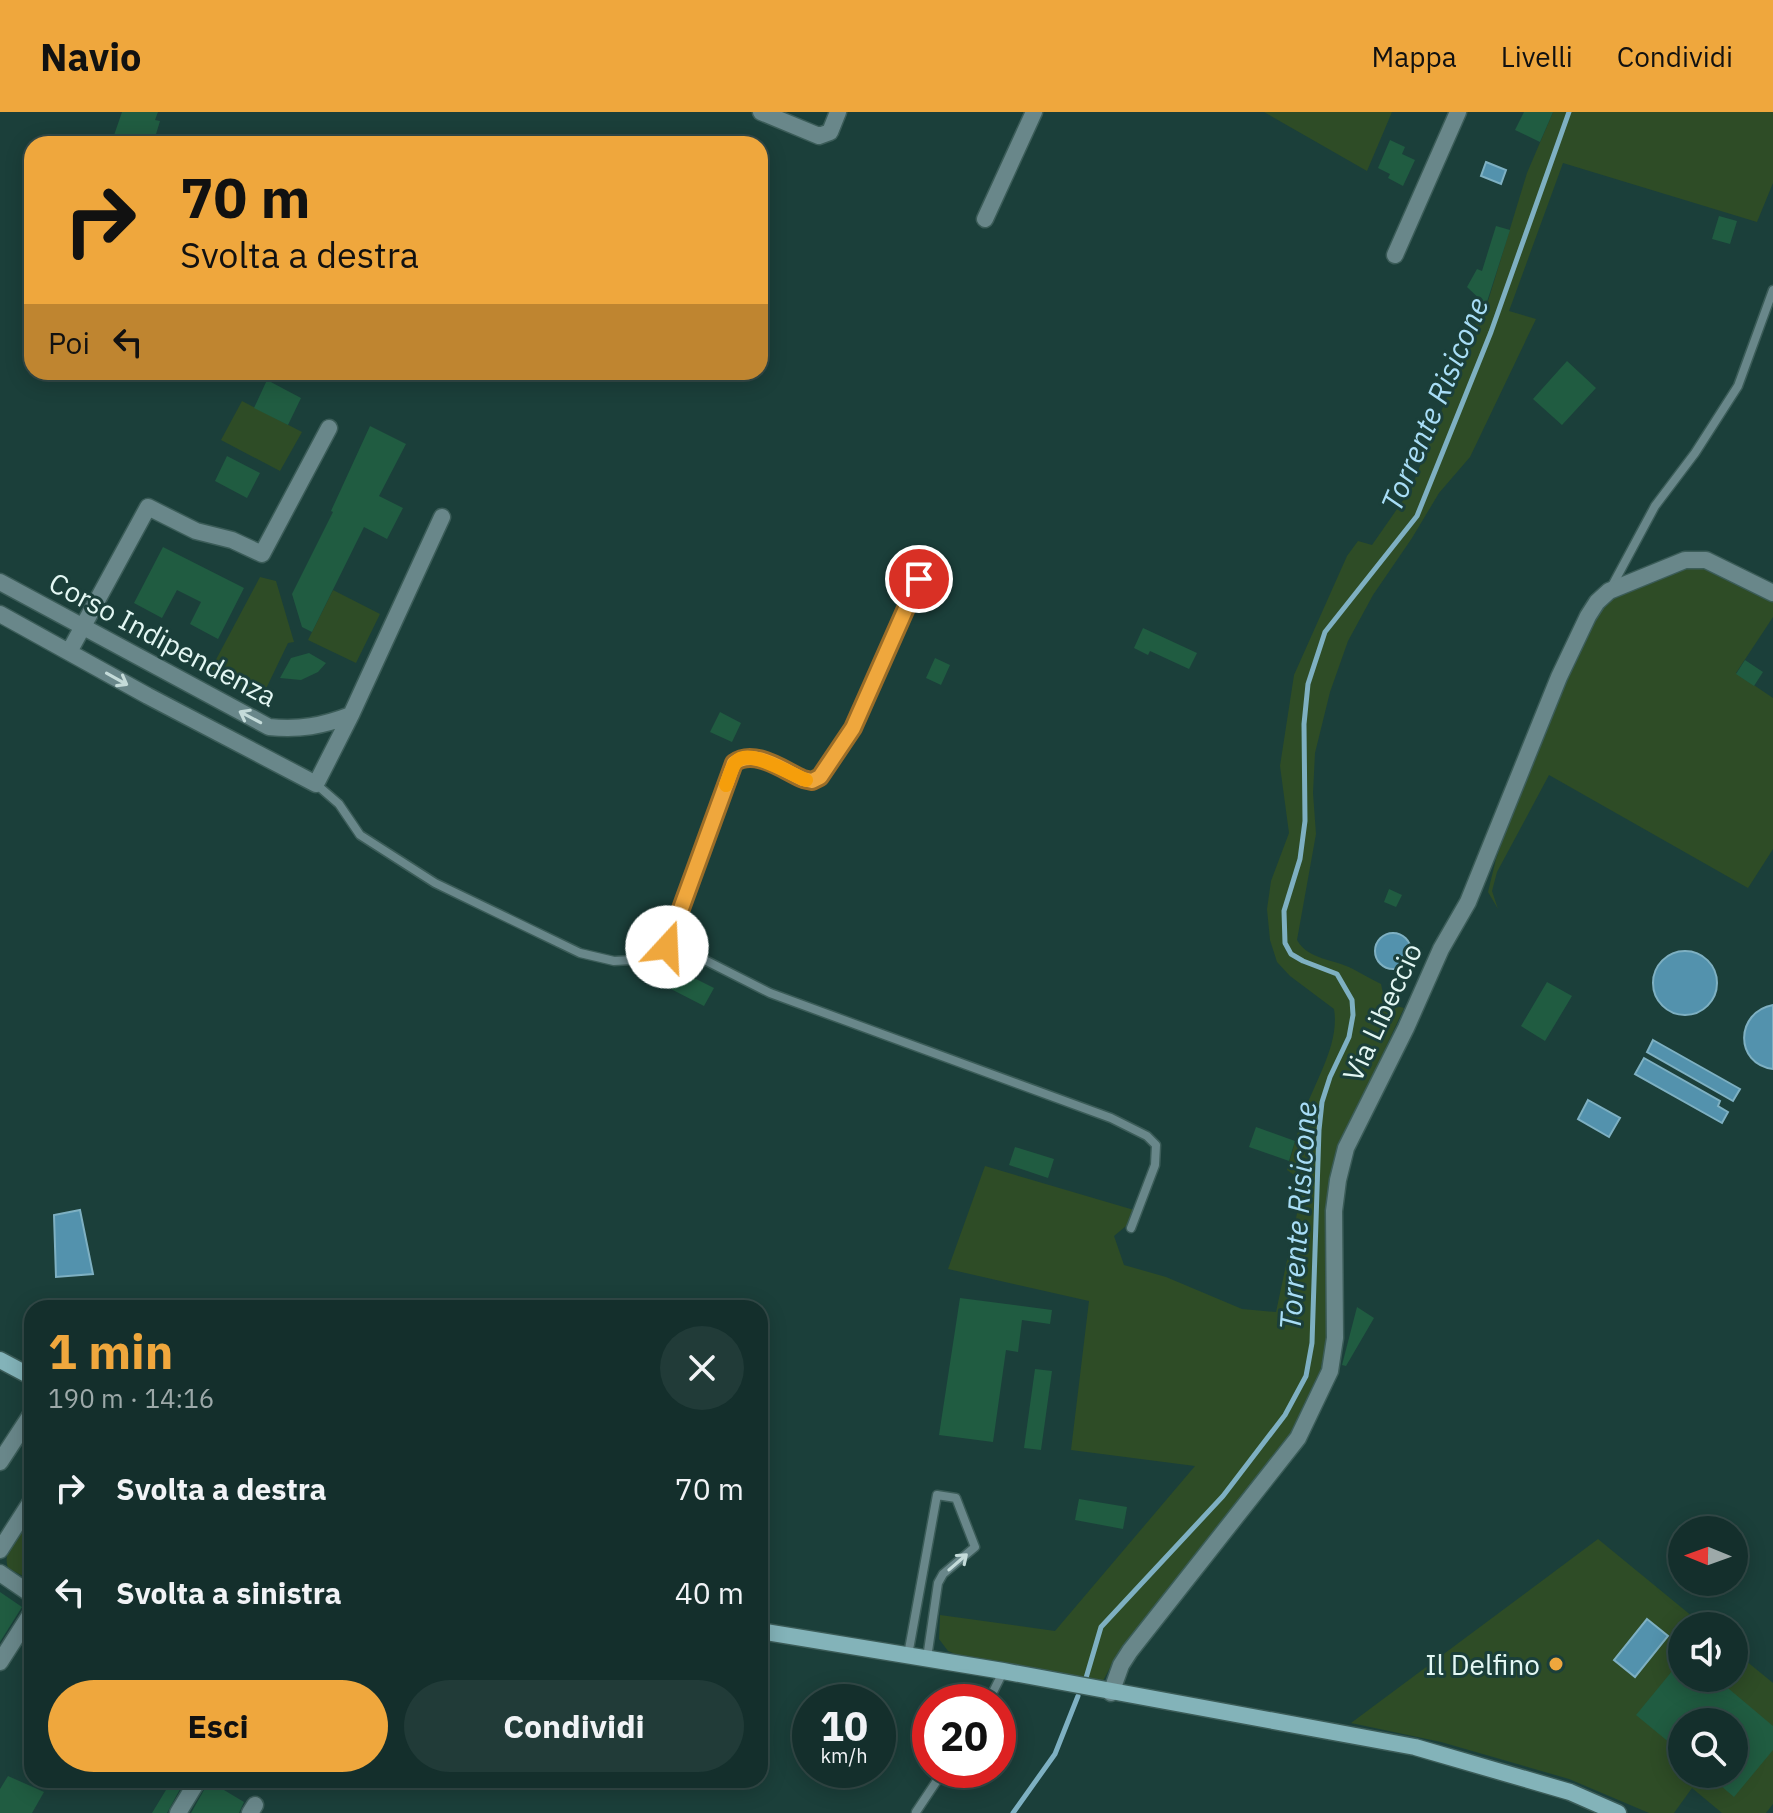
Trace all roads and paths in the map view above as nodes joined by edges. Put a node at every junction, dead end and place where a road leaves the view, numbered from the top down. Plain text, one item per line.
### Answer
1 (761, 112) edge
2 (838, 112) edge
3 (1034, 112) edge
4 (1458, 112) edge
5 (985, 219) dead end
6 (1395, 255) dead end
7 (1773, 290) edge
8 (329, 428) dead end
9 (442, 517) dead end
10 (930, 556) dead end
11 (0, 582) edge
12 (1609, 591) junction
13 (1773, 593) edge
14 (0, 614) edge
15 (83, 627) junction
16 (69, 652) junction
17 (225, 703) junction
18 (351, 715) junction
19 (210, 729) junction
20 (316, 784) junction
21 (667, 947) junction
22 (1131, 1228) dead end
23 (1, 1362) edge
24 (24, 1373) edge
25 (24, 1425) edge
26 (0, 1462) edge
27 (24, 1512) edge
28 (0, 1550) edge
29 (0, 1573) edge
30 (24, 1590) edge
31 (24, 1624) edge
32 (768, 1632) edge
33 (908, 1656) junction
34 (927, 1659) junction
35 (0, 1662) edge
36 (1003, 1671) junction
37 (997, 1684) edge
38 (1111, 1693) junction
39 (193, 1788) edge
40 (932, 1788) edge
41 (916, 1812) edge
42 (178, 1813) edge
43 (1618, 1813) edge

1 - 2 street
3 - 5 street
4 - 6 street
7 - 12 lane
8 - 15 street
9 - 18 street
10 - 21 lane
11 - 15 street, Corso Indipendenza
12 - 13 street
12 - 38 street, Via Libeccio
14 - 16 street, Corso Indipendenza
15 - 16 street
15 - 17 street, Corso Indipendenza
16 -> 19 street, Corso Indipendenza
18 -> 17 street, Corso Indipendenza
17 - 19 street
18 - 20 street
19 - 20 street, Corso Indipendenza
20 - 21 lane
21 - 22 lane
23 - 24 street
25 - 26 street
27 - 28 street
29 - 30 street
31 - 35 street
32 - 33 street
33 - 34 street
34 -> 33 lane
34 - 36 street
36 - 37 lane
36 - 38 street
38 - 43 street
39 - 42 street
40 - 41 lane

